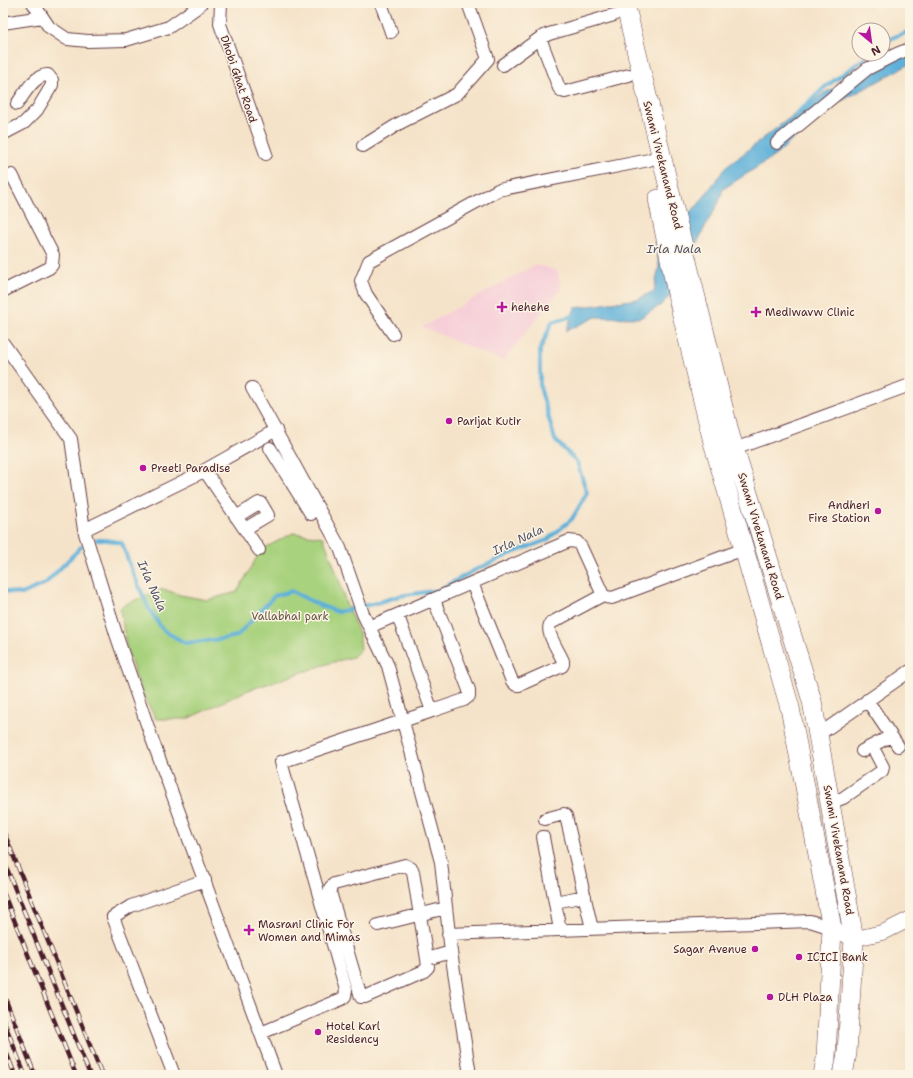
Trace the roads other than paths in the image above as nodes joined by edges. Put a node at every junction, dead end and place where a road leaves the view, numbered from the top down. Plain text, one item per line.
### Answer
1 (33, 3) edge
2 (201, 3) edge
3 (221, 3) edge
4 (381, 3) edge
5 (468, 3) edge
6 (617, 7) edge
7 (42, 17) junction
8 (3, 23) edge
9 (391, 32) dead end
10 (540, 38) junction
11 (910, 49) edge
12 (503, 64) dead end
13 (628, 75) junction
14 (17, 104) dead end
15 (3, 134) edge
16 (777, 143) dead end
17 (363, 146) dead end
18 (266, 154) dead end
19 (654, 158) junction
20 (12, 175) dead end
21 (668, 213) junction
22 (3, 291) edge
23 (393, 334) dead end
24 (3, 343) edge
25 (910, 385) edge
26 (252, 388) dead end
27 (276, 430) junction
28 (270, 448) dead end
29 (734, 449) junction
30 (288, 453) junction
31 (717, 456) junction
32 (277, 459) junction
33 (204, 471) junction
34 (311, 506) junction
35 (236, 517) junction
36 (245, 529) junction
37 (84, 530) junction
38 (744, 549) junction
39 (259, 550) dead end
40 (472, 583) junction
41 (603, 595) junction
42 (434, 600) junction
43 (398, 616) junction
44 (369, 627) junction
45 (908, 676) edge
46 (867, 700) junction
47 (432, 711) junction
48 (402, 720) junction
49 (818, 735) junction
50 (830, 804) junction
51 (545, 819) dead end
52 (543, 837) dead end
53 (204, 880) junction
54 (584, 896) junction
55 (555, 902) junction
56 (446, 908) junction
57 (420, 914) junction
58 (910, 918) edge
59 (378, 925) dead end
60 (832, 928) junction
61 (592, 929) junction
62 (560, 930) junction
63 (335, 933) junction
64 (448, 934) junction
65 (854, 939) junction
66 (451, 952) junction
67 (428, 959) junction
68 (347, 974) junction
69 (261, 1032) junction
70 (174, 1075) edge
71 (276, 1075) edge
72 (470, 1075) edge
73 (823, 1075) edge
74 (843, 1075) edge

1 - 7 street
2 - 7 street
3 - 18 street, Dhobi Ghat Road
4 - 9 street
5 - 17 street
6 - 10 street
6 - 13 main road, Swami Vivekanand Road
6 - 19 main road, Swami Vivekanand Road
7 - 8 street
10 - 12 street
10 - 13 street
11 - 16 street
13 - 19 main road, Swami Vivekanand Road
14 - 15 street
19 - 21 main road, Swami Vivekanand Road
19 - 23 street
20 - 22 street
21 - 29 main road, Swami Vivekanand Road
21 - 31 main road, Swami Vivekanand Road
24 - 37 street
25 - 29 street
26 - 27 street
27 - 30 street
27 - 33 street
28 - 32 street
29 - 31 street
29 - 49 main road, Swami Vivekanand Road
30 - 32 street
30 - 34 street
31 - 38 main road, Swami Vivekanand Road
32 - 34 street
33 - 35 street
33 - 37 street
34 - 44 street
35 - 36 street
35 - 36 street
36 - 39 street
37 - 53 street
38 - 41 street
38 - 60 main road, Swami Vivekanand Road
40 - 41 street
40 - 41 street
40 - 42 street
42 - 43 street
42 - 47 street
43 - 44 street
43 - 47 street
44 - 48 street
45 - 46 street
46 - 49 street
46 - 50 street
47 - 48 street
48 - 56 street
48 - 63 street
49 - 50 main road, Swami Vivekanand Road
50 - 65 main road, Swami Vivekanand Road
51 - 54 street
52 - 55 street
53 - 69 street
53 - 70 street
54 - 55 street
54 - 61 street
55 - 62 street
56 - 57 street
56 - 64 street
57 - 59 street
57 - 63 street
57 - 67 street
58 - 65 street
60 - 61 street
60 - 65 street
60 - 73 main road, Swami Vivekanand Road
61 - 62 street
62 - 64 street
63 - 68 street
64 - 66 street
65 - 74 main road, Swami Vivekanand Road
66 - 67 street
66 - 72 street
67 - 68 street
68 - 69 street
69 - 71 street

